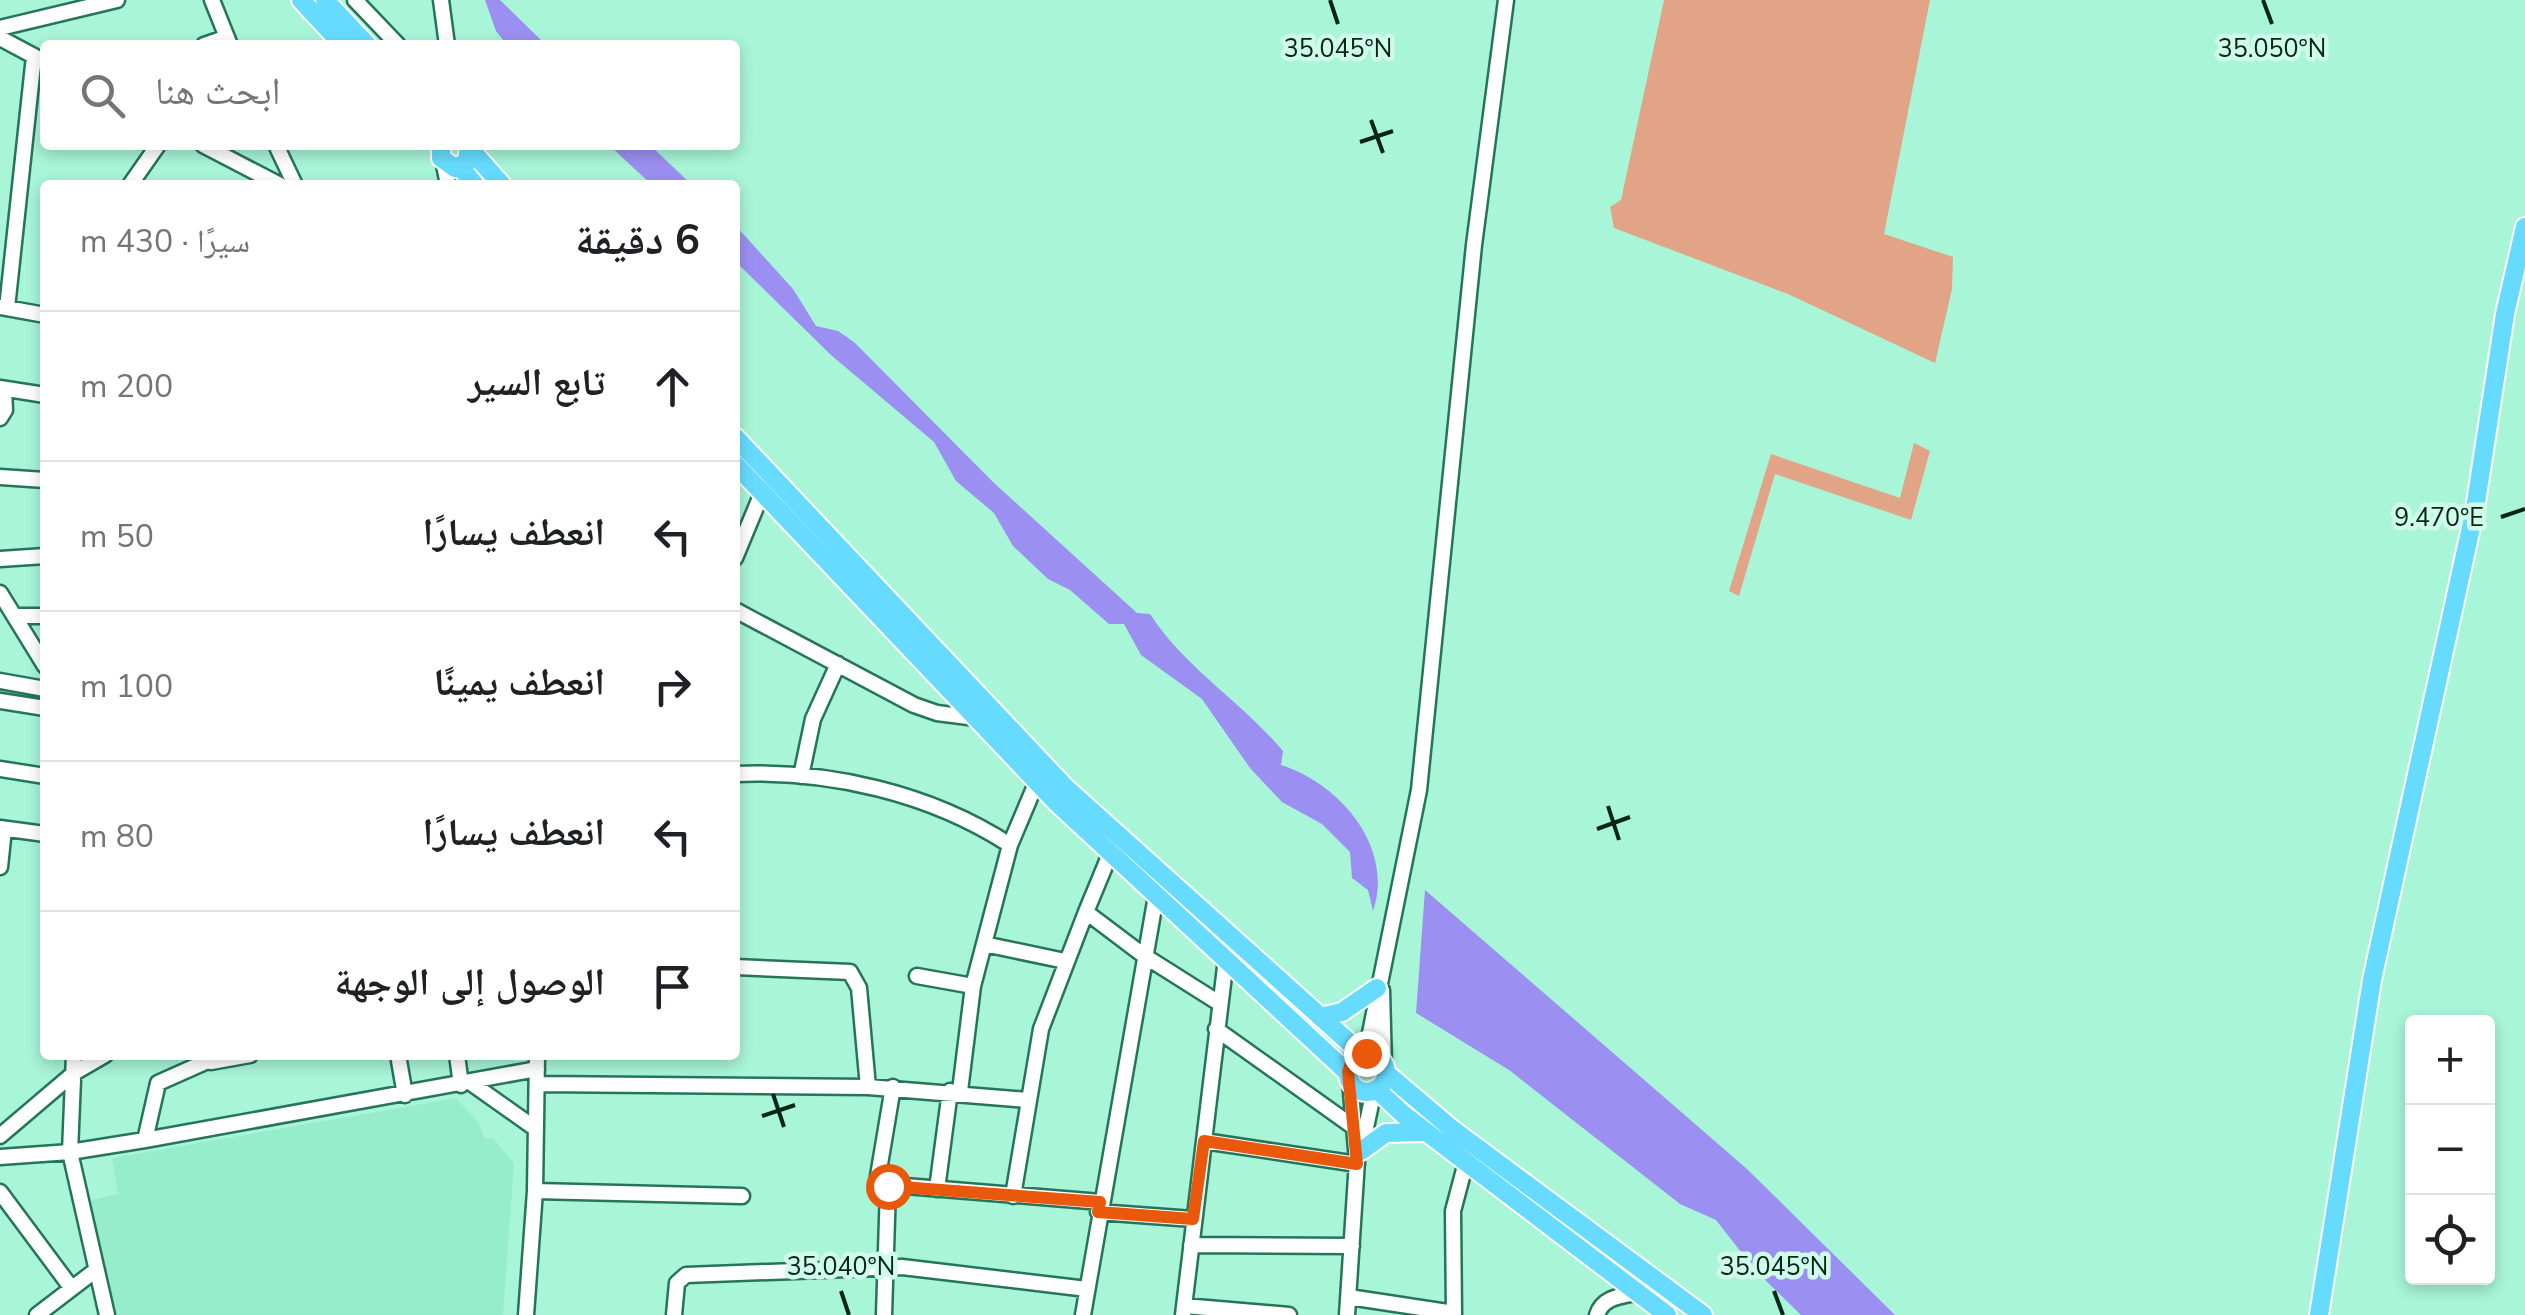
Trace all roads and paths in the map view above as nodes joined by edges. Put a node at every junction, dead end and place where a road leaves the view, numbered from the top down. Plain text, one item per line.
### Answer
1 (118, 0) edge
2 (212, 0) edge
3 (301, 0) edge
4 (325, 0) edge
5 (355, 0) edge
6 (441, 0) edge
7 (1506, 0) edge
8 (0, 28) edge
9 (0, 38) edge
10 (229, 40) edge
11 (339, 40) edge
12 (362, 40) edge
13 (393, 40) edge
14 (446, 40) edge
15 (40, 59) edge
16 (154, 150) edge
17 (213, 150) edge
18 (278, 150) edge
19 (472, 150) edge
20 (448, 163) edge
21 (134, 180) edge
22 (270, 180) edge
23 (293, 180) edge
24 (469, 180) edge
25 (498, 180) edge
26 (2525, 228) edge
27 (4, 308) edge
28 (40, 314) edge
29 (2, 388) edge
30 (40, 393) edge
31 (0, 418) edge
32 (740, 441) edge
33 (740, 469) edge
34 (0, 477) edge
35 (40, 480) edge
36 (762, 492) junction
37 (740, 546) edge
38 (40, 556) edge
39 (0, 559) edge
40 (0, 593) edge
41 (740, 613) edge
42 (40, 617) edge
43 (18, 623) junction
44 (0, 626) edge
45 (39, 648) edge
46 (838, 664) junction
47 (0, 681) edge
48 (40, 688) edge
49 (0, 701) edge
50 (40, 707) edge
51 (976, 718) junction
52 (0, 770) edge
53 (740, 774) edge
54 (40, 775) edge
55 (801, 776) junction
56 (1037, 782) junction
57 (2, 828) edge
58 (40, 833) edge
59 (1010, 844) junction
60 (1110, 854) junction
61 (0, 867) edge
62 (1156, 896) junction
63 (1086, 912) junction
64 (984, 944) junction
65 (1143, 955) junction
66 (1226, 960) junction
67 (1065, 961) junction
68 (740, 967) edge
69 (917, 976) dead end
70 (1380, 983) junction
71 (974, 986) junction
72 (1219, 1002) junction
73 (1320, 1018) junction
74 (1216, 1028) junction
75 (1364, 1053) junction
76 (74, 1060) edge
77 (96, 1060) edge
78 (210, 1060) edge
79 (223, 1060) edge
80 (399, 1060) edge
81 (459, 1060) edge
82 (201, 1064) junction
83 (537, 1069) edge
84 (74, 1073) junction
85 (1348, 1077) junction
86 (1380, 1079) junction
87 (466, 1084) junction
88 (868, 1086) junction
89 (894, 1088) junction
90 (955, 1091) junction
91 (405, 1095) junction
92 (1027, 1100) junction
93 (1355, 1128) junction
94 (536, 1130) junction
95 (1426, 1132) junction
96 (0, 1136) edge
97 (145, 1140) junction
98 (1204, 1141) junction
99 (70, 1152) junction
100 (0, 1156) edge
101 (1358, 1158) junction
102 (1466, 1162) junction
103 (888, 1186) junction
104 (937, 1189) junction
105 (535, 1191) junction
106 (0, 1192) edge
107 (742, 1196) dead end
108 (1013, 1196) junction
109 (1099, 1207) junction
110 (1193, 1219) junction
111 (1190, 1245) junction
112 (1352, 1246) junction
113 (886, 1268) junction
114 (96, 1270) junction
115 (70, 1286) junction
116 (1088, 1289) junction
117 (1640, 1292) junction
118 (1349, 1298) junction
119 (1184, 1311) edge
120 (1454, 1314) edge
121 (37, 1315) edge
122 (106, 1315) edge
123 (526, 1315) edge
124 (674, 1315) edge
125 (884, 1315) edge
126 (1083, 1315) edge
127 (1290, 1315) edge
128 (1347, 1315) edge
129 (1597, 1315) edge
130 (1667, 1315) edge
131 (1703, 1315) edge
132 (2319, 1315) edge

1 - 8 street
2 - 10 street
3 - 11 main road
4 - 12 main road
5 - 13 street
6 - 14 street
7 - 70 street
9 - 15 street
15 - 27 street
16 - 21 street
17 - 22 street
18 - 23 street
19 - 25 main road
20 - 24 main road
26 - 132 main road
27 - 28 street
29 - 30 street
29 - 31 street
32 - 73 main road
33 - 36 main road
34 - 35 street
36 - 37 street
36 - 51 main road
38 - 39 street
40 - 43 street
41 - 46 street
42 - 43 street
43 - 44 street
43 - 45 street
46 - 51 street
46 - 55 street
47 - 48 street
49 - 50 street
51 - 56 main road
52 - 54 street
53 - 55 street
55 - 59 street
56 - 59 street
56 - 60 main road
57 - 58 street
57 - 61 street
59 - 64 street
60 - 62 main road
60 - 63 street
62 - 65 street
62 - 66 main road
63 - 65 street
63 - 67 street
64 - 67 street
64 - 71 street
65 - 72 street
65 - 109 street
66 - 72 street
66 - 85 main road
67 - 92 street
68 - 88 street
69 - 71 street
70 - 73 main road
70 - 75 street
70 - 86 street
71 - 90 street
72 - 74 street
73 - 75 main road
74 - 93 street
74 - 98 street
75 - 85 main road
75 - 86 main road
76 - 84 street
77 - 84 street
78 - 82 street
79 - 82 street
80 - 91 street
81 - 87 street
82 - 97 street
83 - 87 street
83 - 88 street
83 - 94 street
84 - 96 street
84 - 99 street
85 - 86 main road
85 - 93 street
86 - 95 main road
86 - 101 street
86 - 131 main road
87 - 91 street
87 - 94 street
88 - 89 street
89 - 90 street
89 - 103 street
90 - 92 street
90 - 104 street
91 - 97 street
92 - 108 street
93 - 101 street
94 - 105 street
95 - 101 main road
95 - 102 main road
97 - 99 street
98 - 101 street
98 - 110 street
99 - 100 street
99 - 114 street
101 - 112 street
102 - 117 main road
102 - 120 street
103 - 104 street
103 - 113 street
104 - 108 street
105 - 107 street
105 - 123 street
106 - 115 street
108 - 109 street
109 - 110 street
109 - 116 street
110 - 111 street
111 - 112 street
111 - 119 street
112 - 118 street
113 - 116 street
113 - 124 street
113 - 125 street
114 - 115 street
114 - 122 street
115 - 121 street
116 - 126 street
117 - 129 street
117 - 130 main road
118 - 120 street
118 - 128 street
119 - 127 street

